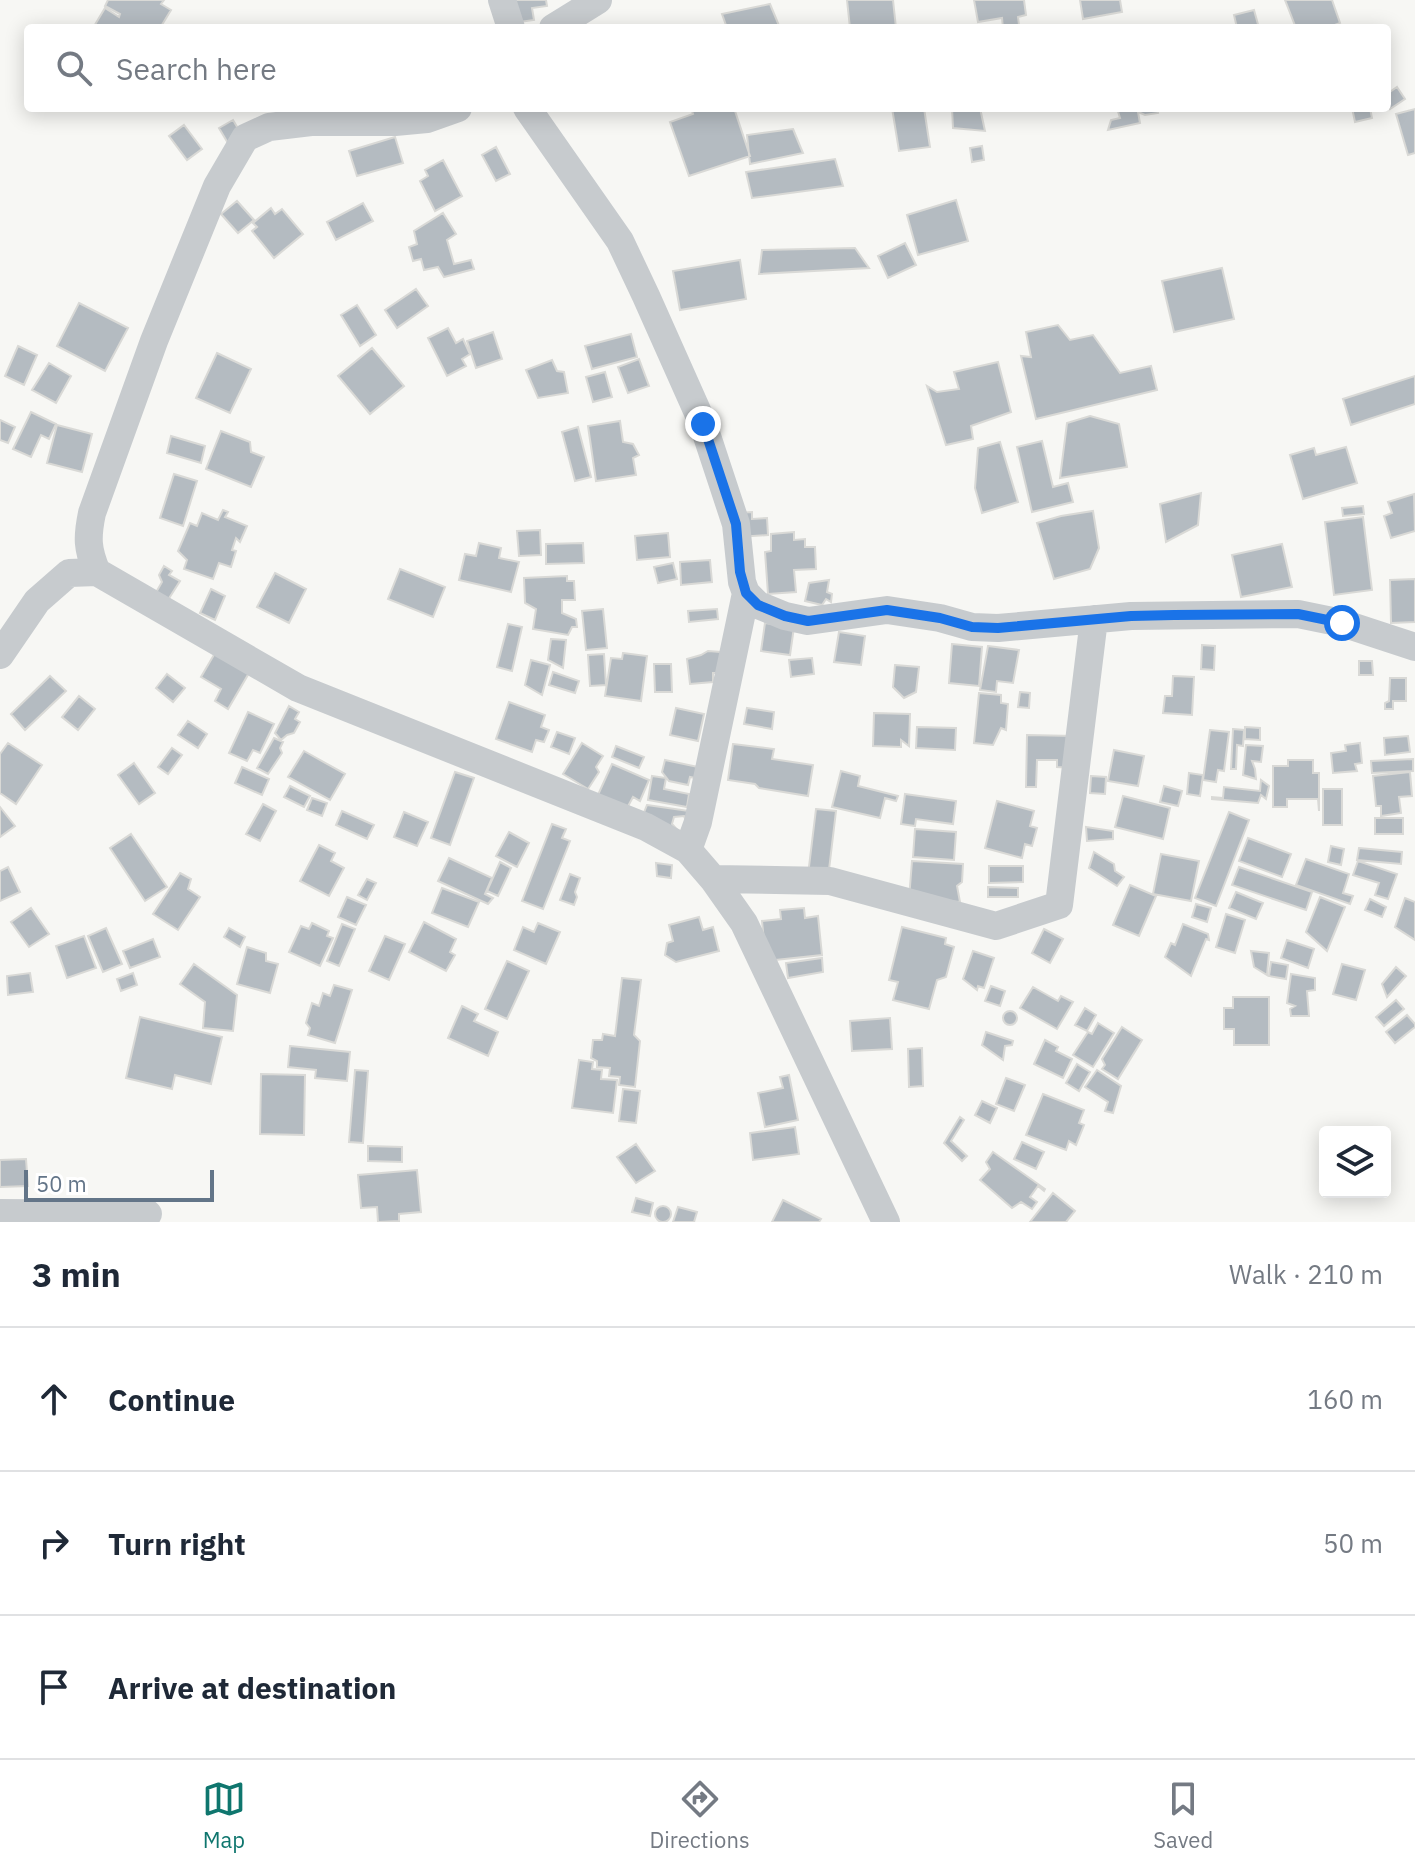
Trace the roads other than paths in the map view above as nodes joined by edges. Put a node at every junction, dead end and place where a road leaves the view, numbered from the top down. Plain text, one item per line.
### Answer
1 (502, 0) edge
2 (598, 0) edge
3 (510, 24) edge
4 (559, 24) edge
5 (447, 112) edge
6 (530, 112) edge
7 (97, 572) junction
8 (746, 593) junction
9 (1094, 619) junction
10 (1415, 647) edge
11 (0, 655) edge
12 (688, 850) junction
13 (713, 879) junction
14 (0, 1213) edge
15 (148, 1214) dead end
16 (886, 1222) edge

1 - 3 street
2 - 4 street
5 - 7 street
6 - 8 street
7 - 11 street
7 - 12 street
8 - 9 street
8 - 12 street
9 - 10 street
9 - 13 street
12 - 13 street
13 - 16 street
14 - 15 street

